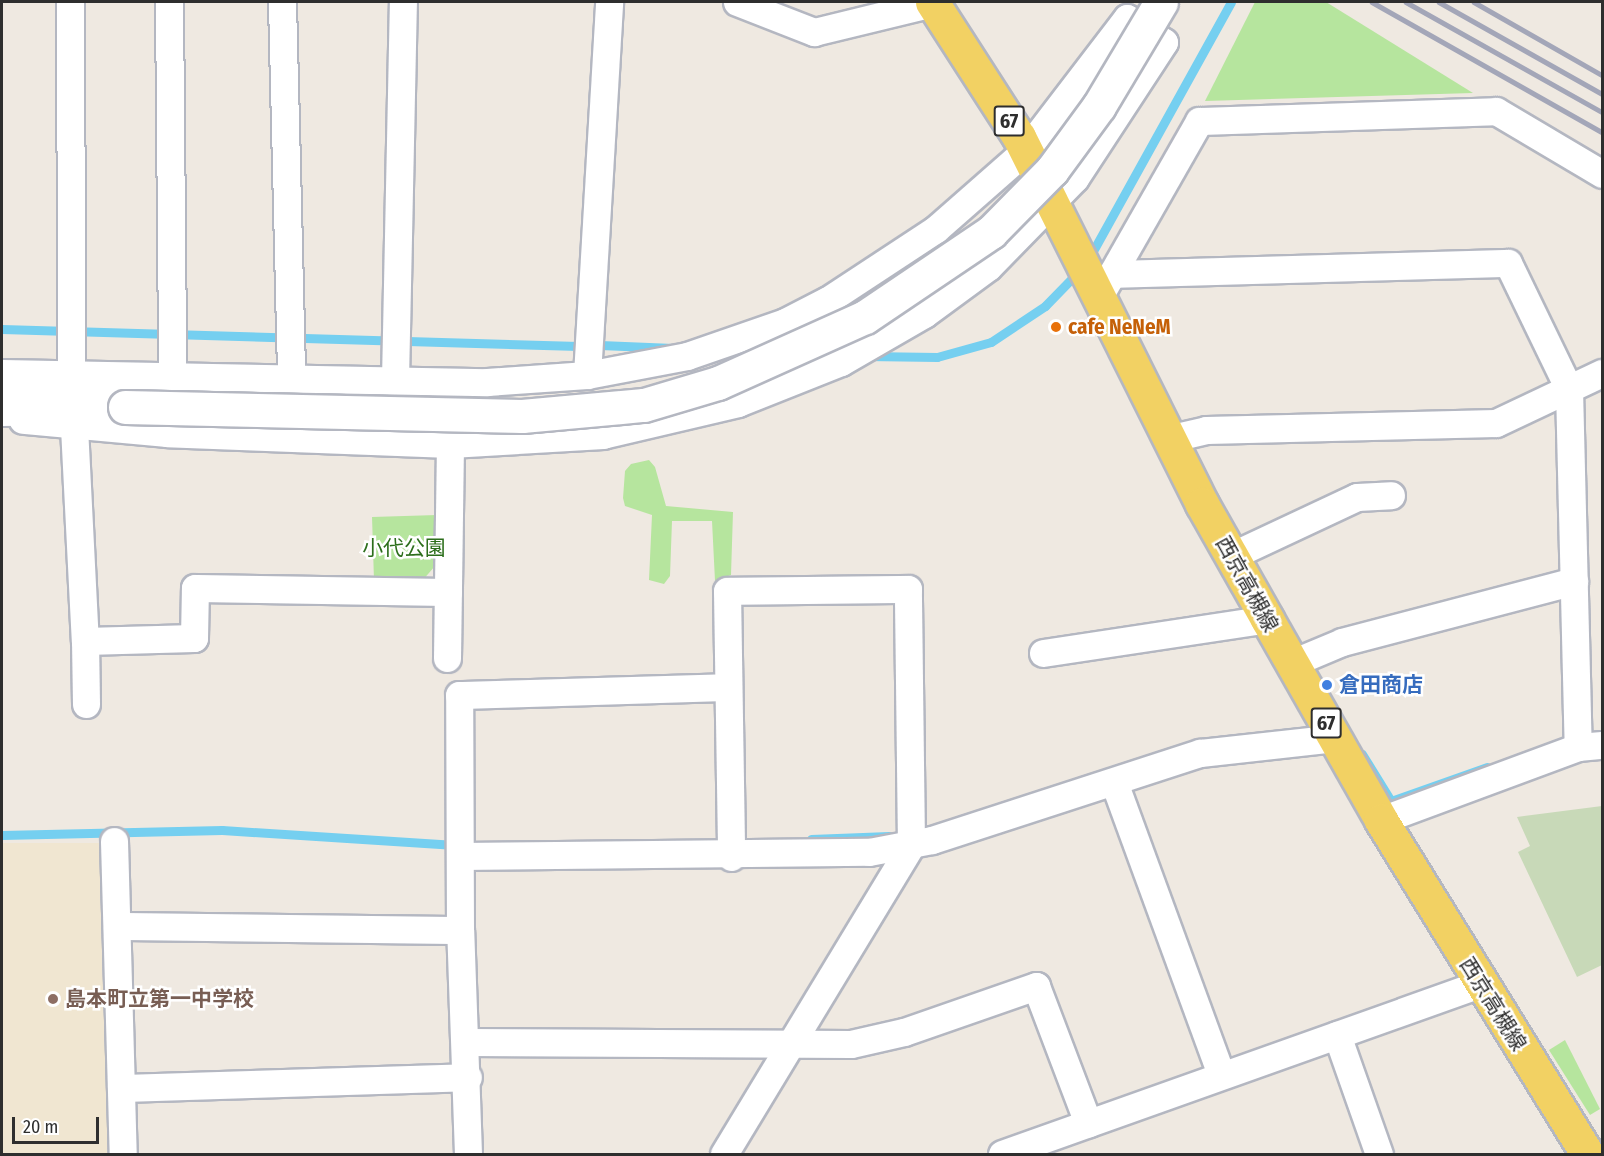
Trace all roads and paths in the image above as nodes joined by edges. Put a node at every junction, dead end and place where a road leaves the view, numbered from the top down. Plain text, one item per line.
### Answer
1 (70, 2) edge
2 (169, 2) edge
3 (282, 2) edge
4 (403, 2) edge
5 (609, 2) edge
6 (737, 2) edge
7 (932, 2) edge
8 (1161, 2) edge
9 (1026, 150) junction
10 (1602, 174) edge
11 (1053, 205) junction
12 (1101, 283) junction
13 (71, 372) junction
14 (2, 373) edge
15 (1602, 373) edge
16 (172, 374) junction
17 (291, 375) junction
18 (587, 375) junction
19 (395, 380) junction
20 (2, 383) edge
21 (1569, 389) junction
22 (125, 407) junction
23 (2, 409) edge
24 (2, 417) edge
25 (74, 427) junction
26 (1172, 438) junction
27 (450, 444) junction
28 (1391, 495) dead end
29 (1232, 556) junction
30 (1574, 581) junction
31 (448, 592) junction
32 (1267, 619) junction
33 (85, 641) junction
34 (1043, 653) dead end
35 (447, 658) dead end
36 (1292, 663) junction
37 (728, 687) junction
38 (86, 704) dead end
39 (1335, 738) junction
40 (1590, 746) edge
41 (1114, 782) junction
42 (1381, 820) junction
43 (114, 841) dead end
44 (911, 845) junction
45 (460, 856) junction
46 (731, 857) junction
47 (117, 926) junction
48 (459, 930) junction
49 (1480, 984) junction
50 (1337, 1035) junction
51 (466, 1042) junction
52 (791, 1047) junction
53 (1221, 1076) junction
54 (468, 1077) junction
55 (121, 1088) junction
56 (1088, 1123) junction
57 (123, 1155) edge
58 (468, 1155) edge
59 (724, 1155) edge
60 (1002, 1155) edge
61 (1379, 1155) edge
62 (1587, 1155) edge

1 - 13 street
2 - 16 street
3 - 17 street
4 - 19 street
5 - 18 street
6 - 7 street
7 - 9 main road, 西京高槻線 / 67
8 - 22 street, bridge
9 - 11 main road, 西京高槻線 / 67
9 - 11 street
9 - 18 street
10 - 12 street
11 - 12 main road, 西京高槻線 / 67
11 - 27 street
12 - 21 street
12 - 26 main road, 西京高槻線 / 67
13 - 14 street
13 - 16 street
15 - 21 street
16 - 17 street
17 - 19 street
18 - 19 street
20 - 22 street
21 - 26 street
21 - 30 street
22 - 23 street
24 - 25 street
25 - 27 street
25 - 33 street
26 - 29 main road, 西京高槻線 / 67
27 - 31 street
28 - 29 street
29 - 32 main road, 西京高槻線 / 67
30 - 36 street
30 - 40 street
31 - 33 street
31 - 35 street
32 - 34 street
32 - 36 main road, 西京高槻線 / 67
33 - 38 street
36 - 39 main road, 西京高槻線 / 67
37 - 44 street
37 - 45 street
37 - 46 street
39 - 41 street
39 - 42 main road, 西京高槻線 / 67
40 - 42 street
41 - 44 street
41 - 53 street
42 - 49 main road, 西京高槻線 / 67
43 - 47 street
44 - 46 street
44 - 52 street
45 - 46 street
45 - 48 street
47 - 48 street
47 - 55 street
48 - 51 street
49 - 50 street
49 - 62 main road, 西京高槻線 / 67
50 - 53 street
50 - 61 street
51 - 52 street
51 - 54 street
52 - 56 street
52 - 59 street
53 - 56 street
54 - 55 street
54 - 58 street
55 - 57 street
56 - 60 street

